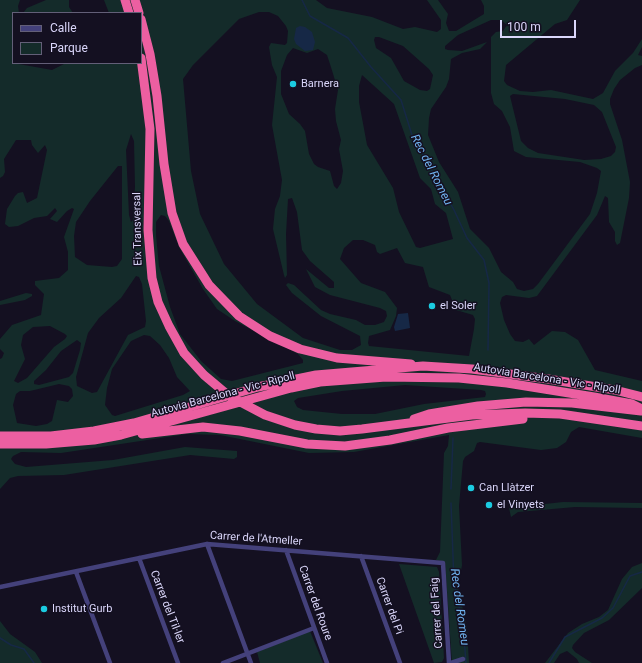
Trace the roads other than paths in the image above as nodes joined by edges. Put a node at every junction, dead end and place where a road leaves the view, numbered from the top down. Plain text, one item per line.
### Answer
1 (125, 0) edge
2 (135, 0) edge
3 (129, 12) edge
4 (139, 12) edge
5 (142, 24) edge
6 (142, 64) edge
7 (423, 366) junction
8 (642, 397) edge
9 (642, 410) edge
10 (588, 418) junction
11 (402, 423) junction
12 (642, 426) edge
13 (121, 435) junction
14 (0, 436) edge
15 (0, 444) edge
16 (207, 544) junction
17 (286, 550) junction
18 (361, 556) junction
19 (138, 558) junction
20 (442, 563) joint
21 (76, 572) junction
22 (0, 587) edge
23 (314, 628) junction
24 (248, 654) junction
25 (463, 659) dead end
26 (110, 663) edge
27 (178, 663) edge
28 (223, 663) edge
29 (251, 663) edge
30 (327, 663) edge
31 (400, 663) edge
32 (450, 663) edge

1 - 3 highway
2 - 4 highway
5 - 7 highway
6 - 11 highway, Eix Transversal
7 - 8 highway, Autovia Barcelona - Vic - Ripoll
7 - 14 highway, Autovia Barcelona - Vic - Ripoll
9 - 11 highway
9 - 13 highway, Autovia Barcelona - Vic - Ripoll
10 - 11 highway
10 - 12 highway
10 - 13 highway
13 - 15 highway, Autovia Barcelona - Vic - Ripoll
16 - 17 street, Carrer de l'Atmeller
16 - 19 street, Carrer de l'Atmeller
16 - 24 street
17 - 18 street, Carrer de l'Atmeller
17 - 23 street, Carrer del Roure
18 - 20 street, Carrer de l'Atmeller
18 - 31 street, Carrer del Pi
19 - 21 street, Carrer de l'Atmeller
19 - 27 street, Carrer del Til·ler
20 - 32 street, Carrer del Faig
21 - 22 street, Carrer de l'Atmeller
21 - 26 street
23 - 24 street
23 - 30 street, Carrer del Roure
24 - 28 street
24 - 29 street
25 - 32 street

